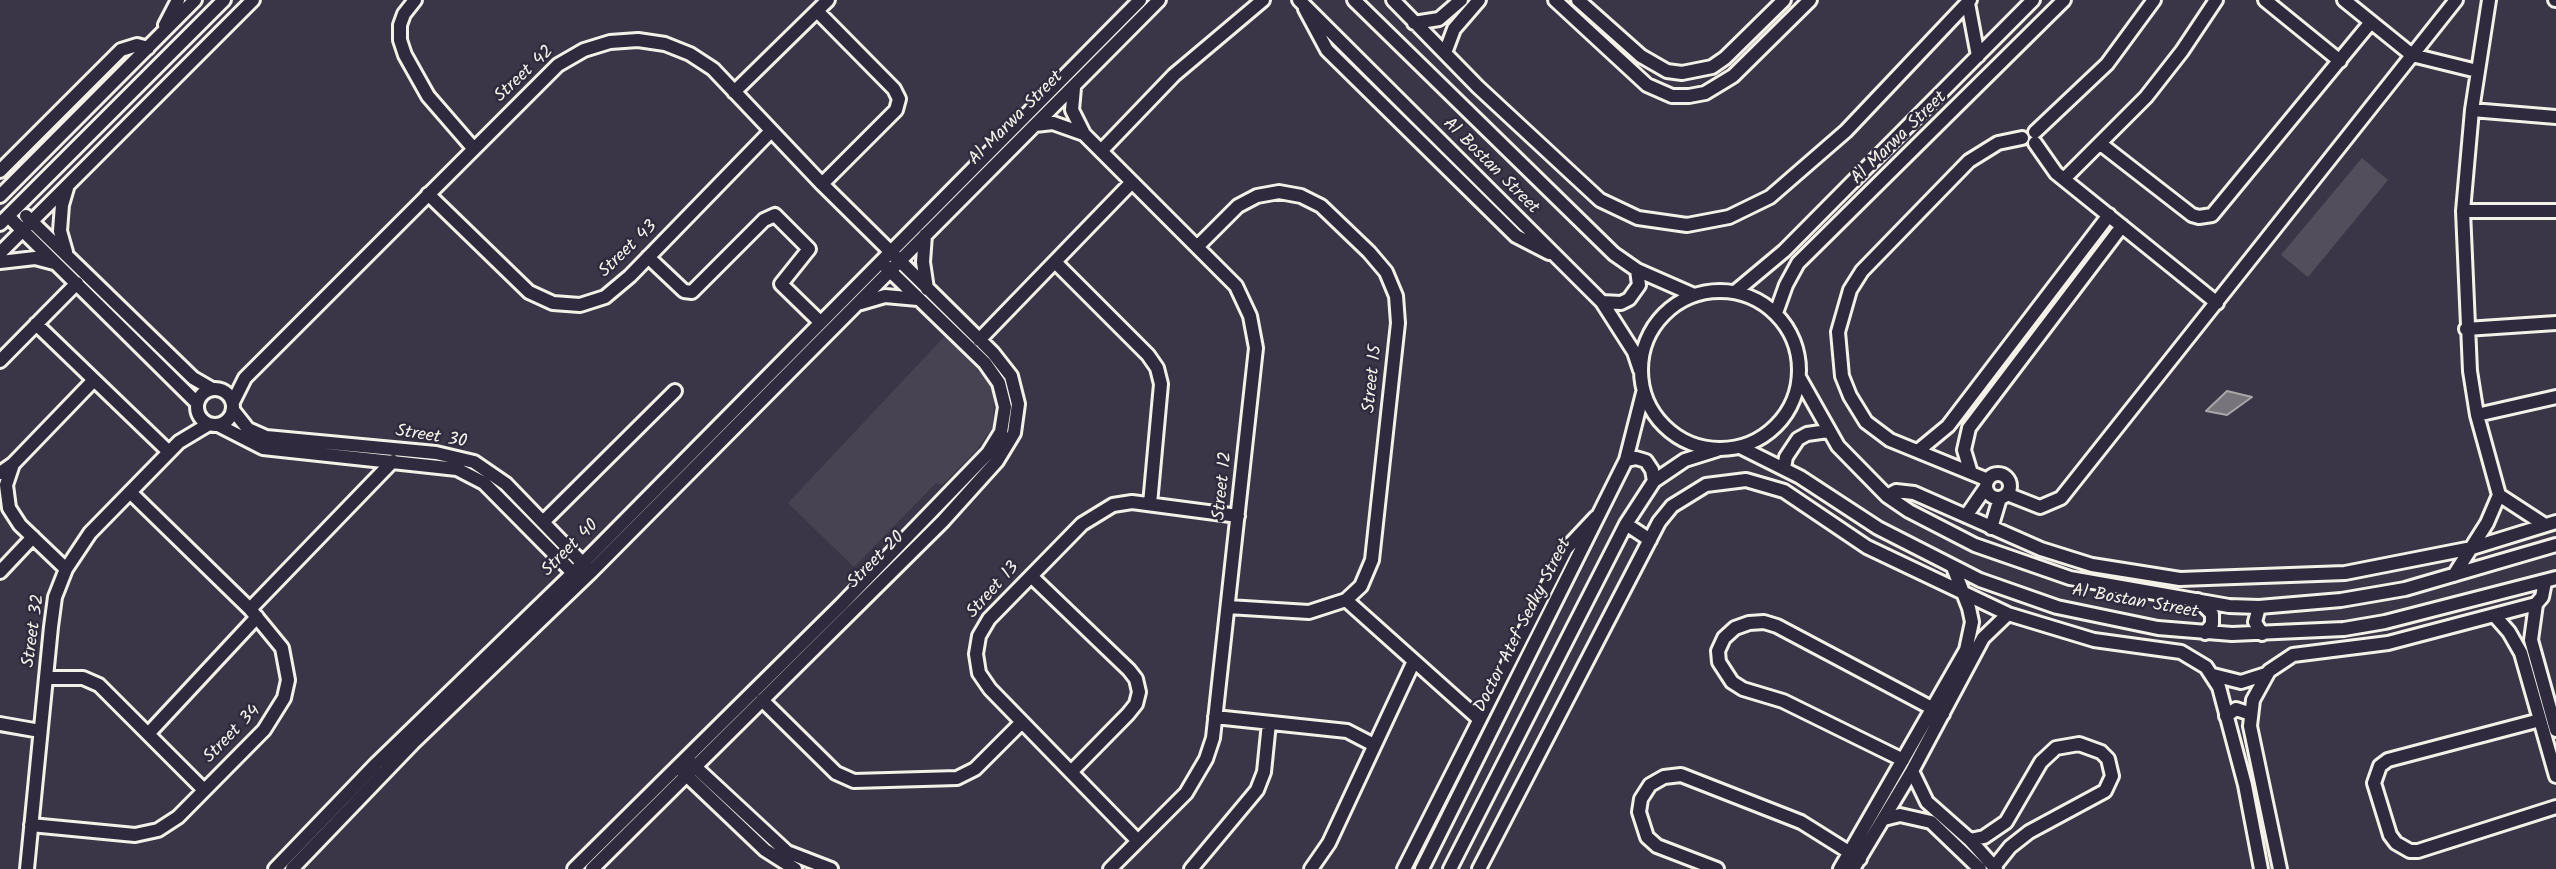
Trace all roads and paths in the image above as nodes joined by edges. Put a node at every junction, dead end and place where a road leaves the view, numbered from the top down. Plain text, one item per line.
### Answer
1 (177, 0) edge
2 (195, 0) edge
3 (224, 0) edge
4 (253, 0) edge
5 (415, 0) edge
6 (828, 0) edge
7 (1140, 0) edge
8 (1158, 0) edge
9 (1263, 0) edge
10 (1354, 0) edge
11 (1393, 0) edge
12 (1479, 0) edge
13 (1555, 0) edge
14 (1578, 0) edge
15 (1784, 0) edge
16 (1810, 0) edge
17 (2033, 0) edge
18 (2064, 0) edge
19 (2154, 0) edge
20 (2216, 0) edge
21 (2265, 0) edge
22 (2344, 0) edge
23 (2456, 0) edge
24 (2489, 0) edge
25 (1302, 2) edge
26 (1969, 2) edge
27 (1461, 6) edge
28 (817, 11) junction
29 (2371, 22) junction
30 (1414, 23) junction
31 (159, 37) junction
32 (148, 48) junction
33 (1445, 53) junction
34 (2412, 55) junction
35 (1978, 56) junction
36 (2340, 61) junction
37 (2477, 71) junction
38 (1478, 87) junction
39 (1074, 88) junction
40 (734, 92) junction
41 (1460, 105) junction
42 (2472, 110) junction
43 (2556, 117) edge
44 (1035, 125) junction
45 (771, 131) junction
46 (1084, 134) junction
47 (2035, 138) junction
48 (2102, 145) junction
49 (474, 149) junction
50 (1101, 151) junction
51 (5, 161) edge
52 (0, 172) edge
53 (2066, 178) junction
54 (1132, 182) junction
55 (822, 184) junction
56 (67, 186) junction
57 (428, 194) junction
58 (0, 196) edge
59 (2463, 211) junction
60 (2556, 211) edge
61 (2109, 215) junction
62 (8, 216) edge
63 (27, 226) junction
64 (2122, 226) junction
65 (925, 235) junction
66 (1198, 246) junction
67 (0, 253) edge
68 (648, 257) junction
69 (70, 258) junction
70 (0, 262) edge
71 (890, 262) junction
72 (1055, 262) junction
73 (58, 264) junction
74 (1637, 270) junction
75 (77, 283) junction
76 (1735, 292) junction
77 (923, 294) junction
78 (1694, 295) junction
79 (1602, 302) junction
80 (2217, 303) junction
81 (854, 307) junction
82 (1776, 313) junction
83 (820, 323) junction
84 (2556, 323) edge
85 (36, 324) junction
86 (2466, 329) junction
87 (2021, 331) junction
88 (979, 340) junction
89 (2034, 342) junction
90 (0, 361) edge
91 (1640, 370) junction
92 (1799, 377) junction
93 (245, 378) junction
94 (94, 380) junction
95 (217, 389) junction
96 (675, 391) dead end
97 (1643, 393) junction
98 (2556, 397) edge
99 (197, 405) junction
100 (233, 406) junction
101 (2477, 415) junction
102 (213, 424) junction
103 (1828, 431) junction
104 (179, 442) junction
105 (1740, 447) junction
106 (1717, 450) junction
107 (1919, 450) junction
108 (169, 452) junction
109 (1626, 460) junction
110 (393, 461) junction
111 (13, 464) junction
112 (1784, 468) junction
113 (1970, 470) junction
114 (0, 473) edge
115 (1654, 481) junction
116 (1987, 483) junction
117 (130, 492) junction
118 (2499, 495) junction
119 (1887, 496) junction
120 (2004, 496) junction
121 (1831, 497) junction
122 (1150, 505) junction
123 (1819, 514) junction
124 (1599, 515) junction
125 (1238, 516) junction
126 (1966, 516) junction
127 (543, 523) junction
128 (1626, 524) junction
129 (2550, 524) edge
130 (1991, 528) junction
131 (33, 537) junction
132 (2012, 538) junction
133 (1650, 540) junction
134 (565, 545) junction
135 (2556, 545) edge
136 (2472, 548) junction
137 (555, 555) junction
138 (2022, 562) junction
139 (587, 567) junction
140 (1953, 567) junction
141 (65, 569) junction
142 (0, 572) edge
143 (2454, 575) junction
144 (1031, 576) junction
145 (577, 577) junction
146 (2550, 580) edge
147 (1964, 595) junction
148 (1346, 600) junction
149 (2197, 600) junction
150 (2536, 604) junction
151 (1228, 607) junction
152 (2259, 607) junction
153 (253, 613) junction
154 (2008, 614) junction
155 (2495, 616) junction
156 (2099, 617) junction
157 (2531, 625) junction
158 (2324, 630) junction
159 (2510, 632) junction
160 (2205, 633) junction
161 (2262, 634) junction
162 (2094, 640) junction
163 (2326, 650) junction
164 (1414, 661) junction
165 (2269, 671) junction
166 (2213, 675) junction
167 (46, 678) junction
168 (762, 694) junction
169 (1938, 711) junction
170 (2251, 714) junction
171 (2227, 716) junction
172 (1215, 717) junction
173 (1479, 719) junction
174 (2540, 720) junction
175 (1023, 722) junction
176 (1269, 723) junction
177 (0, 724) edge
178 (40, 730) junction
179 (2556, 730) edge
180 (148, 734) junction
181 (1374, 745) junction
182 (1903, 761) junction
183 (686, 766) junction
184 (1912, 771) junction
185 (1071, 772) junction
186 (2556, 776) edge
187 (204, 790) junction
188 (2556, 807) edge
189 (1884, 818) junction
190 (31, 825) junction
191 (1970, 839) junction
192 (1138, 841) junction
193 (1854, 860) edge
194 (1995, 868) edge
195 (27, 869) edge
196 (275, 869) edge
197 (292, 869) edge
198 (574, 869) edge
199 (592, 869) edge
200 (794, 869) edge
201 (831, 869) edge
202 (1110, 869) edge
203 (1191, 869) edge
204 (1311, 869) edge
205 (1404, 869) edge
206 (1422, 869) edge
207 (1450, 869) edge
208 (1479, 869) edge
209 (1717, 869) edge
210 (1840, 869) edge
211 (1980, 869) edge
212 (2261, 869) edge
213 (2280, 869) edge

1 - 31 street
2 - 31 street
3 - 62 street
4 - 56 street
5 - 49 street
6 - 28 street
7 - 71 street, Al Marwa Street
8 - 39 street, Al Marwa Street
9 - 50 street
10 - 41 street, Al Bostan Street
11 - 30 street
12 - 27 street
13 - 16 street
14 - 15 street
17 - 35 street, Al Marwa Street
18 - 82 street, Al Marwa Street
19 - 47 street
20 - 48 street
21 - 36 street
22 - 29 street
23 - 34 street
24 - 37 street
25 - 79 street, Al Bostan Street
26 - 35 street
26 - 38 street
27 - 30 street
27 - 33 street
28 - 40 street
28 - 55 street
29 - 34 street
29 - 36 street
30 - 33 street
31 - 32 street
32 - 51 street
32 - 58 street
33 - 38 street
34 - 37 street
34 - 80 street
35 - 76 street, Al Marwa Street
36 - 48 street
37 - 42 street
38 - 41 street
39 - 44 street, Al Marwa Street
39 - 46 street, Street 12
40 - 45 street, Street 42
40 - 49 street, Street 42
41 - 74 street, Al Bostan Street
42 - 43 street
42 - 59 street
44 - 46 street, Street 12
44 - 65 street, Al Marwa Street
45 - 55 street, Street 42
45 - 68 street, Street 43
46 - 50 street, Street 12
47 - 53 street
47 - 107 street
48 - 53 street
49 - 57 street, Street 42
50 - 54 street, Street 12
51 - 52 street
53 - 61 street
54 - 66 street, Street 12
54 - 72 street
55 - 71 street, Street 42
56 - 63 street
56 - 69 street
57 - 68 street, Street 43
57 - 93 street, Street 42
59 - 60 street
59 - 86 street
61 - 64 street
61 - 87 street
62 - 63 street
63 - 67 street
63 - 69 street
63 - 73 street
64 - 80 street
64 - 89 street
65 - 71 street, Al Marwa Street
65 - 77 street
66 - 125 street, Street 12
66 - 148 street, Street 15
68 - 83 street
69 - 95 street
70 - 73 street
71 - 77 street, Street 20
71 - 81 street, Street 40
71 - 83 street, Street 40
72 - 88 street
72 - 122 street
73 - 75 street
74 - 78 street, Al Bostan Street
74 - 79 street
75 - 85 street
75 - 99 street
76 - 78 street
76 - 82 street
77 - 81 street
77 - 88 street, Street 20
77 - 168 street, Street 20
78 - 91 street
79 - 91 street, Al Bostan Street
80 - 120 street
81 - 139 street, Street 40
82 - 92 street
83 - 139 street, Street 40
84 - 86 street
85 - 90 street
85 - 94 street
86 - 101 street
87 - 89 street
87 - 107 street
88 - 168 street, Street 20
89 - 113 street
91 - 97 street
92 - 103 street, Al Bostan Street
92 - 105 street
93 - 95 street, Street 42
93 - 100 street, Street 42
94 - 108 street
94 - 111 street
95 - 99 street
95 - 100 street
96 - 127 street
97 - 106 street
97 - 109 street, Doctor Atef Sedky Street
98 - 101 street
99 - 102 street
99 - 104 street, Street 32
100 - 102 street
100 - 127 street, Street 30
101 - 118 street
102 - 104 street, Street 32
102 - 110 street, Street 30
103 - 112 street
103 - 119 street, Al Bostan Street
104 - 108 street, Street 32
105 - 106 street
105 - 112 street, Al Bostan Street
106 - 115 street
107 - 113 street
108 - 117 street, Street 32
109 - 115 street
109 - 124 street, Doctor Atef Sedky Street
110 - 137 street, Street 30
110 - 153 street
111 - 114 street
111 - 131 street
112 - 121 street, Al Bostan Street
113 - 116 street
115 - 128 street
116 - 120 street
116 - 120 street
116 - 126 street
117 - 141 street, Street 32
117 - 153 street, Street 34
118 - 129 street
118 - 136 street
119 - 126 street
119 - 138 street, Al Bostan Street
120 - 130 street
121 - 123 street
121 - 140 street, Al Bostan Street
122 - 125 street, Street 13
122 - 144 street, Street 13
123 - 133 street
123 - 147 street
124 - 173 street
124 - 206 street, Doctor Atef Sedky Street
125 - 151 street, Street 12
126 - 130 street
127 - 134 street, Street 30
128 - 133 street
128 - 207 street
129 - 136 street
130 - 132 street
131 - 141 street
131 - 142 street
132 - 136 street
132 - 138 street
133 - 208 street
134 - 137 street
134 - 139 street, Street 30
135 - 143 street, Al Bostan Street
136 - 143 street
137 - 145 street, Street 30
138 - 149 street, Al Bostan Street
139 - 145 street, Street 40
140 - 147 street
140 - 156 street, Al Bostan Street
141 - 167 street, Street 32
143 - 152 street, Al Bostan Street
144 - 175 street, Street 13
144 - 185 street
145 - 196 street, Street 40
145 - 197 street, Street 40
146 - 150 street
146 - 158 street, Al Bostan Street
147 - 154 street
147 - 169 street
148 - 151 street
148 - 164 street
149 - 152 street, Al Bostan Street
149 - 160 street
150 - 155 street
150 - 157 street
151 - 172 street, Street 12
152 - 161 street
153 - 180 street
153 - 187 street, Street 34
154 - 162 street
154 - 169 street
155 - 159 street
155 - 163 street
156 - 160 street, Al Bostan Street
156 - 162 street
157 - 159 street
157 - 179 street
158 - 161 street, Al Bostan Street
158 - 163 street
159 - 174 street
160 - 161 street, Al Bostan Street
162 - 166 street
163 - 165 street
164 - 173 street
164 - 181 street
165 - 166 street
165 - 170 street
166 - 171 street
167 - 178 street, Street 32
167 - 180 street
168 - 175 street
168 - 183 street, Street 20
169 - 182 street
169 - 182 street
169 - 184 street
170 - 171 street
170 - 213 street
171 - 212 street
172 - 176 street
172 - 192 street, Street 12
173 - 205 street
174 - 186 street
174 - 188 street
175 - 185 street, Street 13
176 - 181 street
176 - 203 street
177 - 178 street
178 - 190 street, Street 32
180 - 187 street
181 - 204 street
182 - 193 street
183 - 198 street, Street 20
183 - 199 street, Street 20
183 - 200 street
183 - 201 street
184 - 189 street
184 - 191 street
185 - 192 street, Street 13
187 - 190 street, Street 34
189 - 193 street
189 - 211 street
190 - 195 street, Street 32
191 - 194 street
191 - 194 street
192 - 202 street, Street 12
193 - 209 street
193 - 210 street

